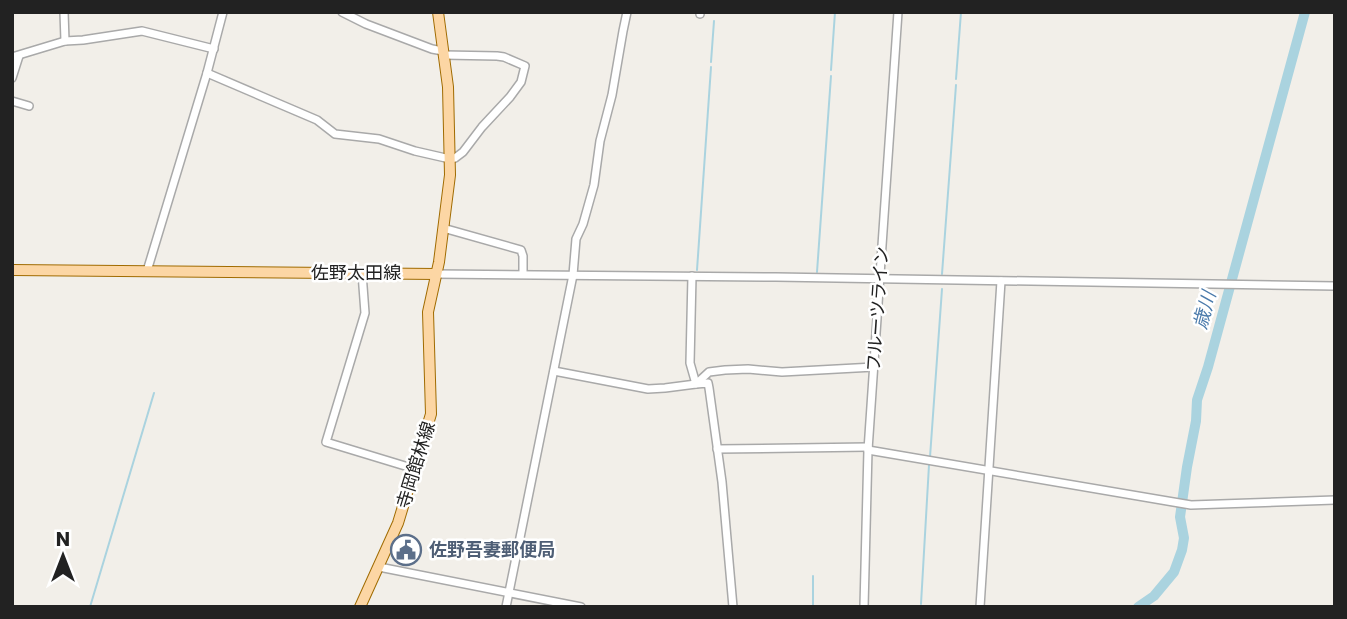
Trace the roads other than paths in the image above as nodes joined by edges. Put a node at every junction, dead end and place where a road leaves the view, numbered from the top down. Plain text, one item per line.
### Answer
1 (64, 12) edge
2 (223, 12) edge
3 (342, 12) edge
4 (438, 12) edge
5 (627, 12) edge
6 (898, 12) edge
7 (65, 41) junction
8 (214, 49) junction
9 (444, 53) junction
10 (15, 57) edge
11 (207, 73) junction
12 (12, 78) edge
13 (12, 101) edge
14 (29, 106) dead end
15 (450, 159) junction
16 (443, 228) junction
17 (12, 270) edge
18 (147, 271) junction
19 (362, 273) junction
20 (436, 274) junction
21 (523, 274) junction
22 (573, 275) junction
23 (692, 276) junction
24 (880, 280) junction
25 (1002, 281) junction
26 (1335, 286) edge
27 (874, 367) junction
28 (554, 371) junction
29 (696, 384) junction
30 (868, 448) junction
31 (717, 449) junction
32 (415, 469) junction
33 (989, 470) junction
34 (1335, 500) edge
35 (379, 567) junction
36 (509, 592) junction
37 (360, 607) edge
38 (506, 607) edge
39 (581, 607) edge
40 (733, 607) edge
41 (864, 607) edge
42 (980, 607) edge

1 - 7 street
2 - 8 street
3 - 9 street
4 - 9 main road
5 - 22 street
6 - 24 street, フルーツライン
7 - 8 street
7 - 10 street
8 - 11 street
9 - 15 main road
9 - 15 street
10 - 12 street
11 - 15 street
11 - 18 street
13 - 14 street
15 - 16 main road
16 - 20 main road
16 - 21 street
17 - 18 main road, 佐野太田線
18 - 19 main road, 佐野太田線
19 - 20 main road, 佐野太田線
19 - 32 street
20 - 21 street
20 - 32 main road, 寺岡館林線
21 - 22 street
22 - 23 street
22 - 28 street
23 - 24 street
23 - 29 street
24 - 25 street
24 - 27 street, フルーツライン
25 - 26 street
25 - 33 street
27 - 29 street
27 - 30 street, フルーツライン
28 - 29 street
28 - 36 street
29 - 31 street
30 - 31 street
30 - 33 street
30 - 41 street, フルーツライン
31 - 40 street
32 - 35 main road, 寺岡館林線
33 - 34 street
33 - 42 street
35 - 36 street
35 - 37 main road, 寺岡館林線
36 - 38 street
36 - 39 street

